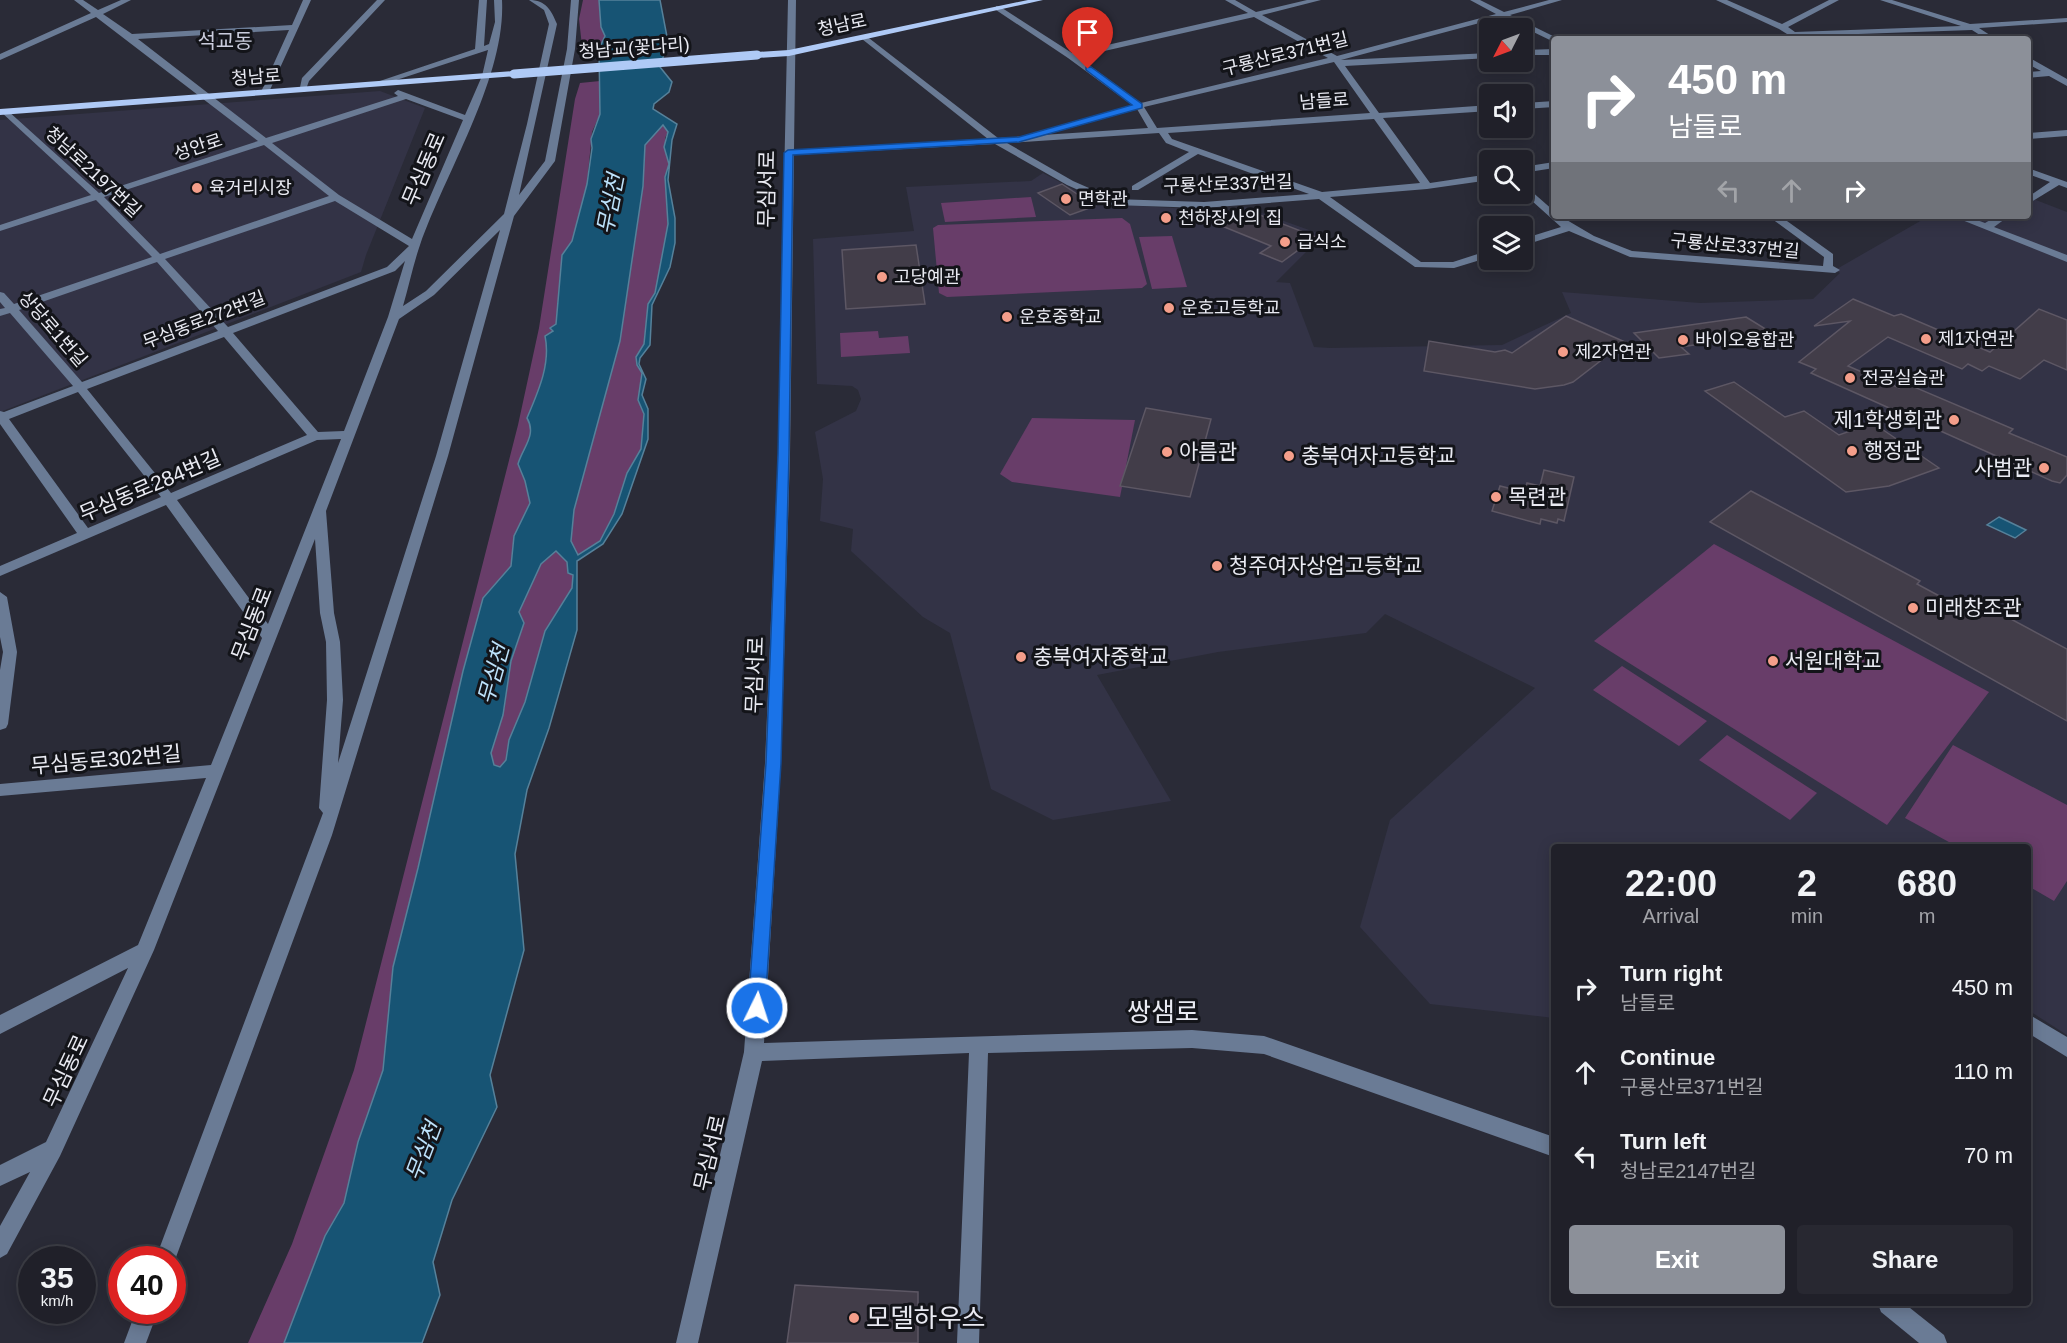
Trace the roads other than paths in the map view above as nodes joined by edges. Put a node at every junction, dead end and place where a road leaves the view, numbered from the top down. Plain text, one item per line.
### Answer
1 (78, 0) edge
2 (127, 0) edge
3 (307, 0) edge
4 (381, 0) edge
5 (483, 0) edge
6 (498, 0) edge
7 (534, 0) edge
8 (575, 0) edge
9 (792, 0) edge
10 (1039, 0) edge
11 (1229, 0) edge
12 (1317, 0) edge
13 (1474, 0) edge
14 (1558, 0) edge
15 (1720, 0) edge
16 (1836, 0) edge
17 (1884, 0) edge
18 (999, 8) junction
19 (96, 14) junction
20 (1503, 14) junction
21 (1254, 15) junction
22 (2067, 20) edge
23 (295, 27) junction
24 (1782, 27) junction
25 (1972, 27) junction
26 (1926, 30) junction
27 (1796, 36) edge
28 (1815, 36) edge
29 (1935, 36) edge
30 (1987, 36) edge
31 (130, 37) junction
32 (865, 37) junction
33 (1551, 38) edge
34 (486, 49) junction
35 (1551, 52) edge
36 (789, 53) junction
37 (1533, 53) edge
38 (757, 55) joint
39 (1479, 55) edge
40 (1071, 56) junction
41 (0, 57) edge
42 (1337, 61) junction
43 (2031, 62) edge
44 (2067, 72) edge
45 (2052, 73) junction
46 (514, 74) joint
47 (2031, 75) edge
48 (486, 76) junction
49 (2067, 83) edge
50 (375, 84) junction
51 (302, 90) junction
52 (265, 92) junction
53 (406, 96) junction
54 (208, 97) junction
55 (1551, 104) edge
56 (1533, 105) edge
57 (1139, 106) junction
58 (1479, 109) edge
59 (2, 112) edge
60 (1374, 114) junction
61 (468, 119) junction
62 (1158, 130) junction
63 (2067, 133) edge
64 (2031, 136) edge
65 (1019, 140) junction
66 (996, 141) junction
67 (267, 142) junction
68 (1197, 151) junction
69 (788, 153) junction
70 (1551, 166) edge
71 (1533, 169) edge
72 (2031, 172) edge
73 (1479, 179) edge
74 (2062, 184) edge
75 (1427, 186) junction
76 (1135, 188) dead end
77 (1320, 195) junction
78 (98, 196) junction
79 (1533, 196) edge
80 (336, 197) junction
81 (2031, 200) edge
82 (1551, 213) edge
83 (510, 214) junction
84 (1557, 219) edge
85 (1777, 219) edge
86 (1966, 219) edge
87 (1999, 219) edge
88 (1988, 226) junction
89 (1570, 227) junction
90 (0, 228) edge
91 (1533, 239) edge
92 (415, 245) junction
93 (1479, 257) edge
94 (158, 258) junction
95 (2067, 259) edge
96 (0, 295) edge
97 (13, 309) junction
98 (0, 313) edge
99 (394, 317) junction
100 (225, 331) junction
101 (79, 386) junction
102 (0, 417) edge
103 (348, 435) junction
104 (315, 436) junction
105 (169, 498) junction
106 (319, 508) junction
107 (85, 534) junction
108 (0, 571) edge
109 (0, 597) edge
110 (270, 638) junction
111 (0, 724) edge
112 (217, 771) junction
113 (0, 790) edge
114 (324, 835) junction
115 (145, 950) junction
116 (0, 1025) edge
117 (2031, 1025) edge
118 (980, 1044) junction
119 (2067, 1048) edge
120 (754, 1052) junction
121 (1551, 1146) edge
122 (53, 1149) junction
123 (0, 1176) edge
124 (171, 1246) edge
125 (0, 1247) edge
126 (1891, 1306) edge
127 (142, 1324) edge
128 (135, 1343) edge
129 (687, 1343) edge
130 (968, 1343) edge
131 (1936, 1343) edge

1 - 19 street
2 - 19 street
3 - 23 street
4 - 51 street
5 - 34 street, 무심동로
6 - 34 street, 무심동로
7 - 83 street
8 - 83 street
9 - 36 street, 무심서로
10 - 18 main road, 청남로
11 - 21 street
12 - 21 street
13 - 20 street
14 - 20 street, 구룡산로371번길
15 - 24 street
16 - 24 street
17 - 25 street
18 - 32 main road, 청남로
18 - 40 street
19 - 31 street
19 - 41 street
20 - 33 street
20 - 42 street, 구룡산로371번길
21 - 40 street
21 - 42 street
22 - 25 street
23 - 31 street
23 - 52 street
24 - 27 street
25 - 26 street
25 - 30 street
26 - 28 street
26 - 29 street
31 - 54 street
32 - 36 main road, 청남로
32 - 66 street, 구룡산로337번길
34 - 48 street, 무심동로
34 - 50 street
35 - 37 street
36 - 38 main road, 청남로
36 - 69 street, 무심서로
38 - 46 main road, 청남교(꽃다리), bridge
39 - 42 street
40 - 57 street
42 - 57 street, 구룡산로371번길
42 - 60 street
43 - 45 street
44 - 45 street
45 - 47 street
45 - 49 street
46 - 48 main road, 청남로
48 - 50 main road, 청남로
48 - 61 street, 무심동로
50 - 51 main road, 청남로
50 - 53 street
51 - 52 main road, 청남로
52 - 54 main road, 청남로
53 - 61 street
53 - 67 street, 성안로
54 - 59 main road, 청남로
54 - 67 street
55 - 56 street
57 - 62 street
57 - 65 street, 구룡산로371번길
58 - 60 street, 남들로
59 - 78 street, 청남로2197번길
60 - 62 street, 남들로
60 - 75 street
61 - 92 street, 무심동로
62 - 65 street, 남들로
62 - 68 street
63 - 64 street
65 - 66 street, 남들로
66 - 69 street, 남들로
66 - 77 street, 구룡산로337번길
67 - 78 street, 성안로
67 - 80 street
68 - 76 street, 구룡산로337번길
68 - 77 street, 구룡산로337번길
69 - 120 street, 무심서로
70 - 71 street
72 - 74 street
73 - 75 street, 구룡산로337번길
74 - 81 street
75 - 77 street, 구룡산로337번길
77 - 93 street
78 - 90 street, 성안로
78 - 94 street, 청남로2197번길
79 - 82 street, 구룡산로337번길
80 - 92 street
80 - 94 street
83 - 99 street
83 - 114 street
84 - 89 street, 구룡산로337번길
85 - 89 street, 구룡산로337번길
86 - 88 street
87 - 88 street
88 - 95 street
89 - 91 street
92 - 99 street, 무심동로
92 - 100 street, 무심동로272번길
94 - 97 street
94 - 100 street, 청남로2197번길
96 - 97 street, 상당로1번길
97 - 98 street
97 - 101 street, 상당로1번길
99 - 103 street, 무심동로
100 - 101 street, 무심동로272번길
100 - 104 street, 청남로2197번길
101 - 102 street, 무심동로272번길
101 - 105 street, 상당로1번길
102 - 107 street
103 - 104 street
103 - 106 street, 무심동로
104 - 105 street, 무심동로284번길
105 - 107 street, 무심동로284번길
105 - 110 street, 상당로1번길
106 - 110 street, 무심동로
106 - 114 street
107 - 108 street, 무심동로284번길
109 - 111 street
110 - 112 street, 무심동로
112 - 113 street, 무심동로302번길
112 - 115 street, 무심동로
114 - 124 street
115 - 116 street
115 - 122 street, 무심동로
117 - 119 street
118 - 120 street, 쌍샘로
118 - 121 street, 쌍샘로
118 - 130 street
120 - 129 street, 무심서로
122 - 123 street
122 - 125 street, 무심동로
126 - 131 street
127 - 128 street

